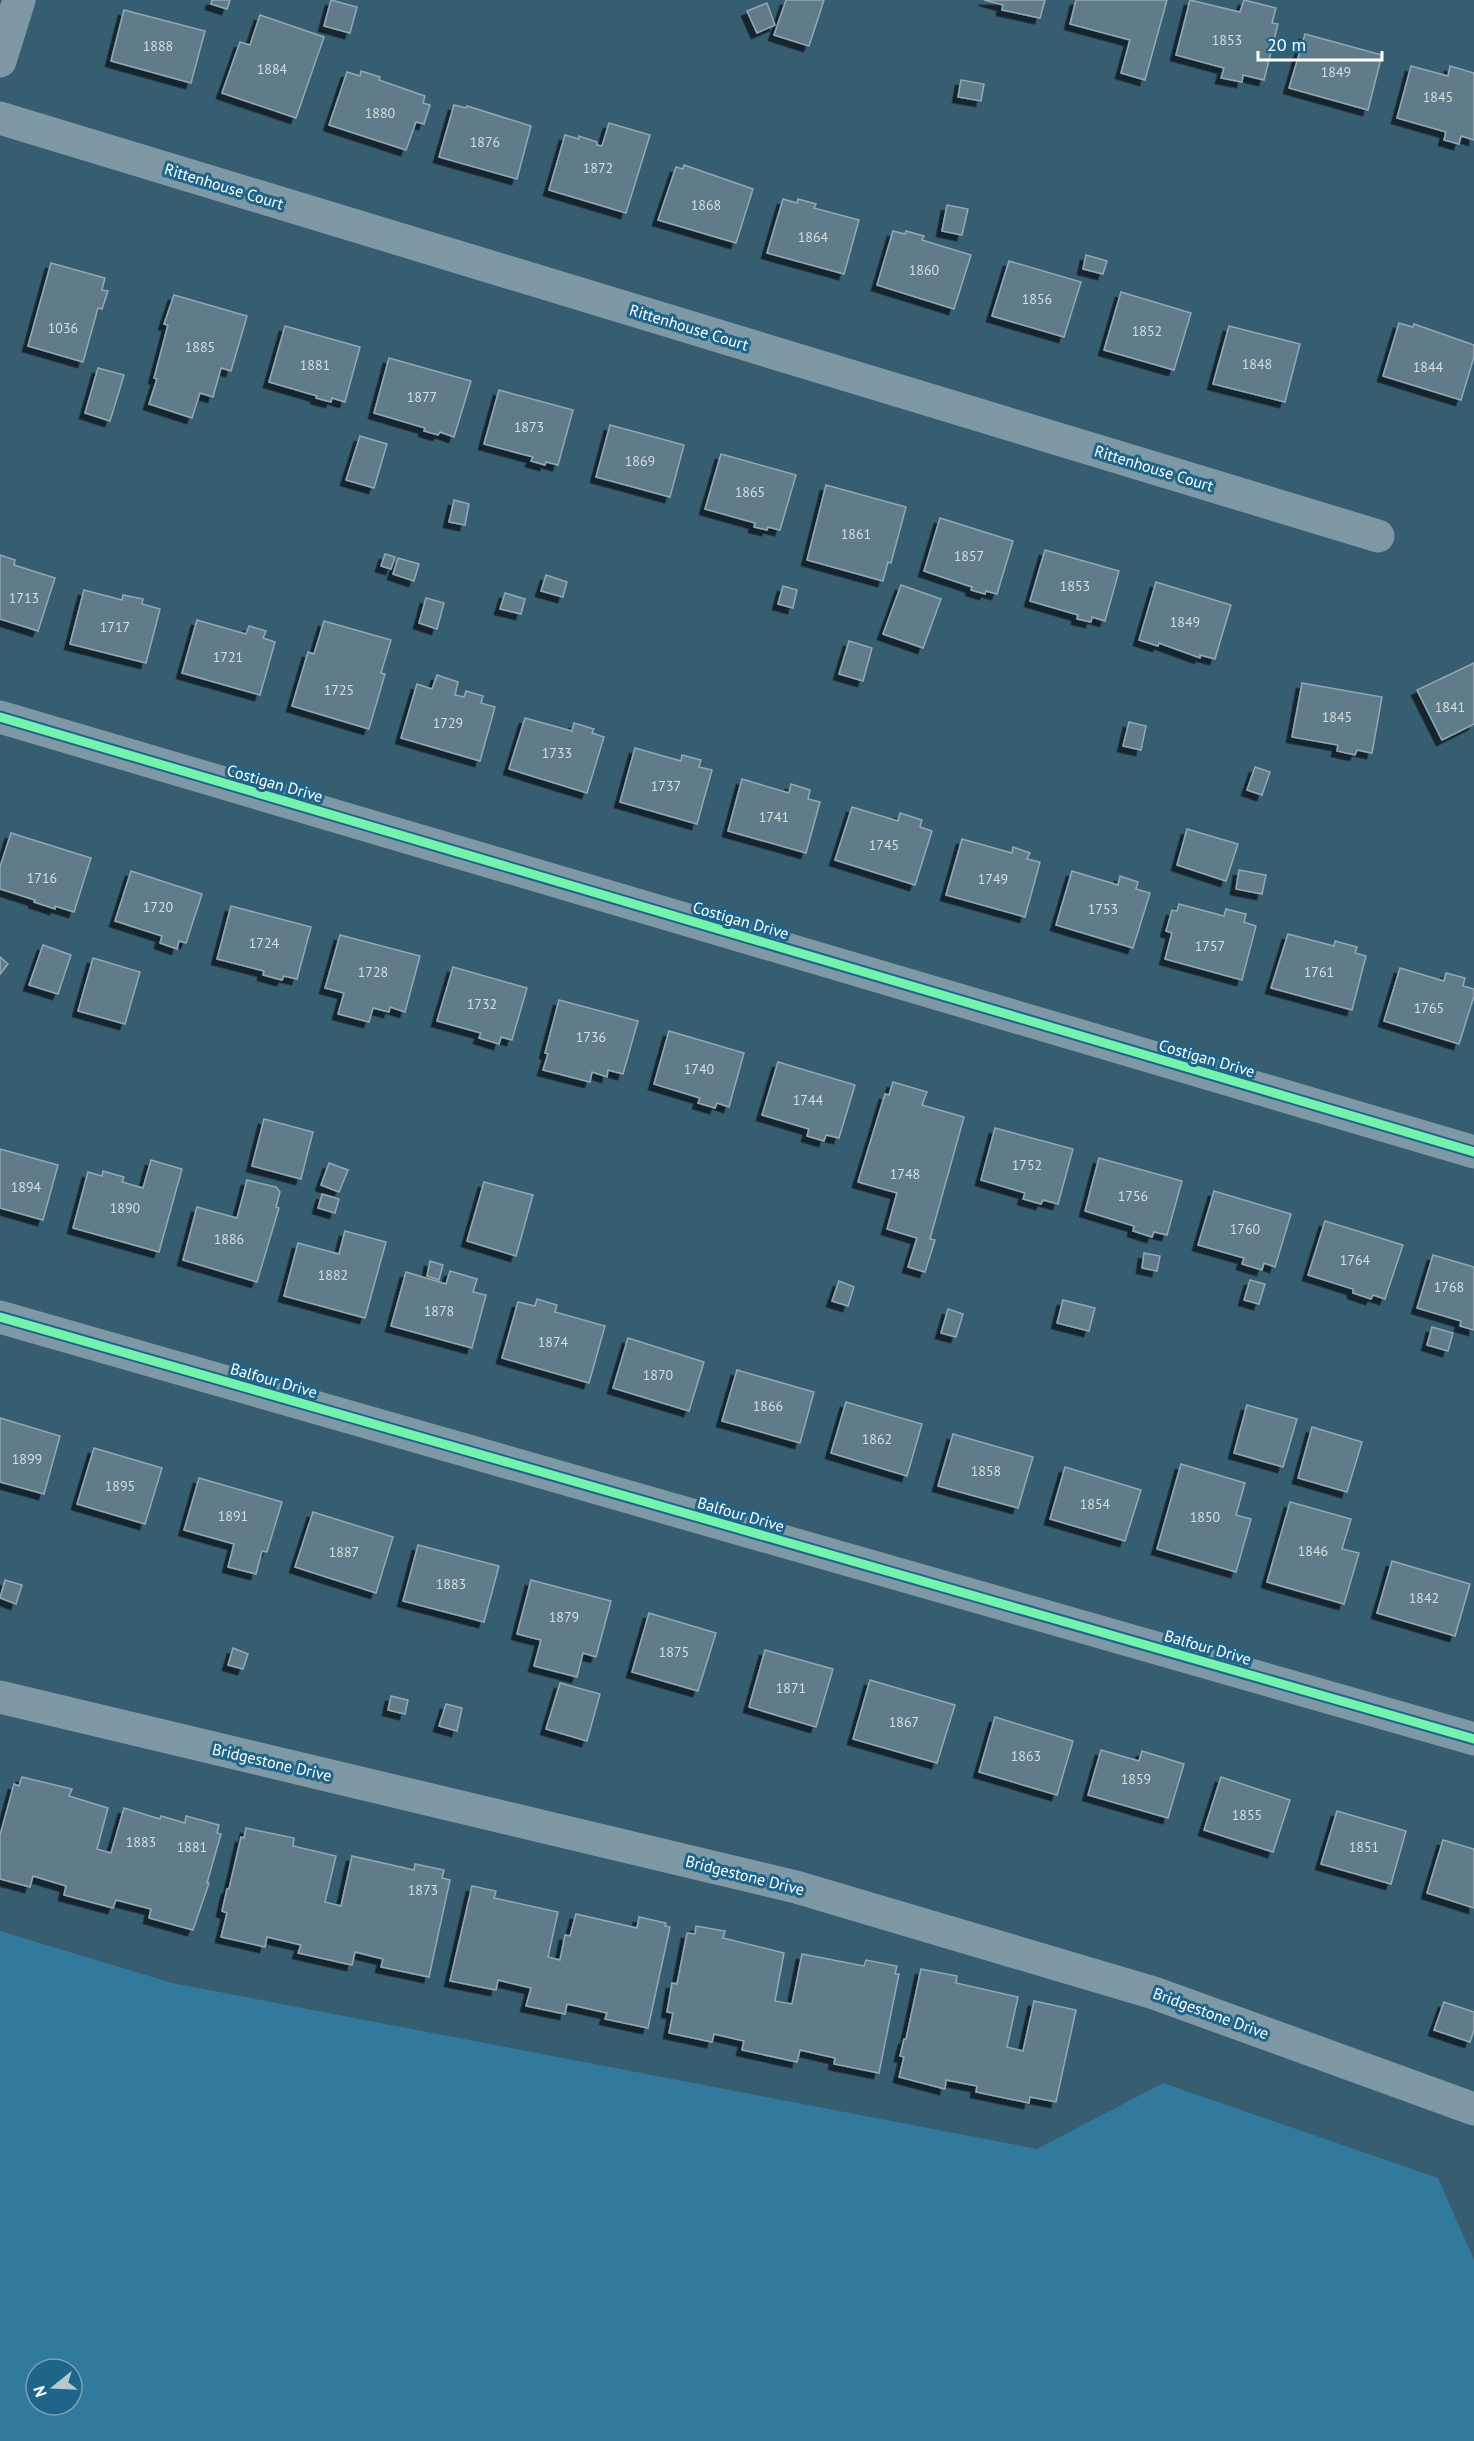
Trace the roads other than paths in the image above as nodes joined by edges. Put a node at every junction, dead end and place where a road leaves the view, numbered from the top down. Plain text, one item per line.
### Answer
1 (19, 0) edge
2 (0, 61) edge
3 (0, 118) edge
4 (1378, 536) dead end
5 (0, 717) edge
6 (1474, 1152) edge
7 (0, 1317) edge
8 (0, 1697) edge
9 (1474, 1739) edge
10 (1474, 2109) edge

1 - 2 street
3 - 4 street, Rittenhouse Court
5 - 6 street, Costigan Drive
7 - 9 street, Balfour Drive
8 - 10 street, Bridgestone Drive

